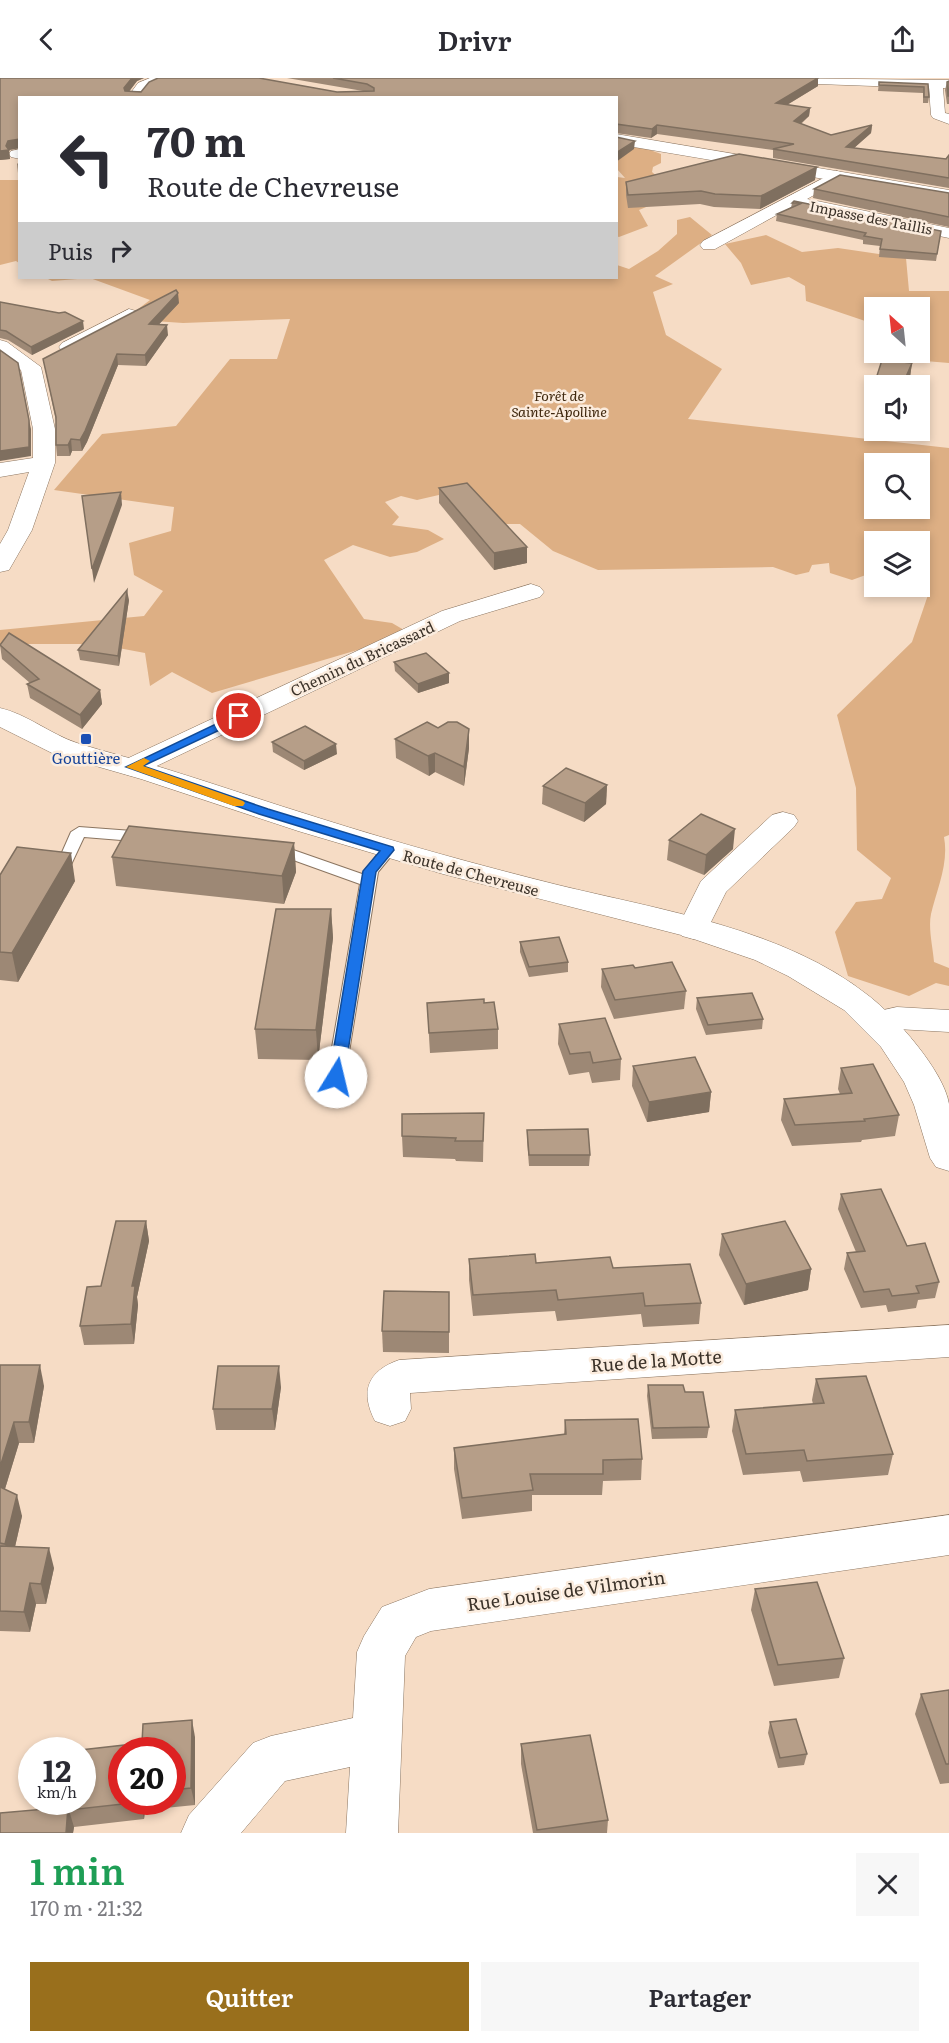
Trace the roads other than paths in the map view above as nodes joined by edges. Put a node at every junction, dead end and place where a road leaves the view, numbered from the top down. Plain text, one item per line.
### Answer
1 (163, 78) edge
2 (762, 78) edge
3 (909, 80) edge
4 (942, 84) edge
5 (136, 96) edge
6 (949, 119) edge
7 (618, 139) edge
8 (837, 176) junction
9 (949, 195) edge
10 (792, 201) junction
11 (949, 233) edge
12 (710, 245) dead end
13 (129, 315) edge
14 (0, 346) edge
15 (30, 367) junction
16 (44, 463) junction
17 (0, 470) edge
18 (0, 565) edge
19 (531, 592) dead end
20 (0, 716) edge
21 (132, 767) junction
22 (783, 821) dead end
23 (161, 838) edge
24 (266, 845) edge
25 (388, 850) junction
26 (64, 866) edge
27 (368, 882) junction
28 (693, 929) junction
29 (949, 1021) edge
30 (885, 1030) junction
31 (336, 1077) dead end
32 (949, 1158) edge
33 (949, 1341) edge
34 (390, 1409) dead end
35 (949, 1535) edge
36 (377, 1737) junction
37 (207, 1833) edge
38 (372, 1833) edge

1 - 5 street
2 - 3 street
3 - 4 street
4 - 6 street
7 - 8 street
8 - 9 street
8 - 10 street
10 - 11 street, Impasse des Taillis
10 - 12 street
13 - 15 street
14 - 15 street
15 - 16 street
16 - 17 street
16 - 18 street
19 - 21 street, Chemin du Bricassard
20 - 21 street, Route de Chevreuse
21 - 25 street, Route de Chevreuse
22 - 28 street
23 - 26 lane
24 - 27 lane
25 - 27 lane
25 - 28 street, Route de Chevreuse
27 - 31 lane
28 - 30 street, Route de Chevreuse
29 - 30 street
30 - 32 street, Route de Chevreuse
33 - 34 street, Rue de la Motte
35 - 36 street, Rue Louise de Vilmorin
36 - 37 street
36 - 38 street, Rue Louise de Vilmorin

